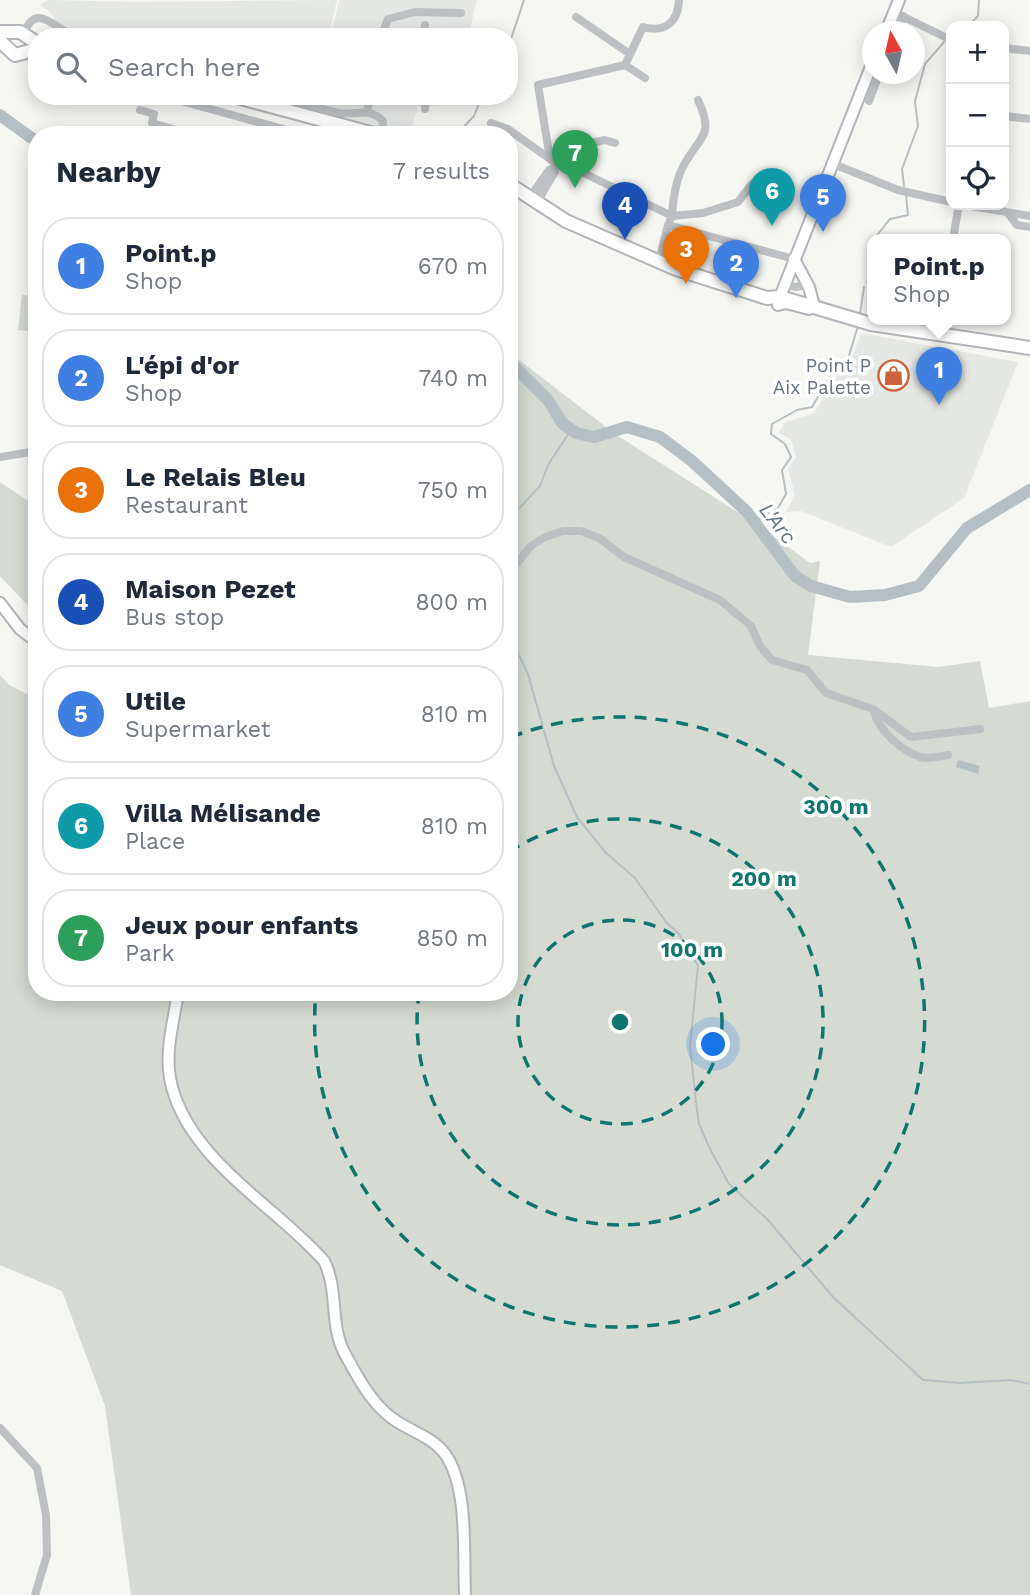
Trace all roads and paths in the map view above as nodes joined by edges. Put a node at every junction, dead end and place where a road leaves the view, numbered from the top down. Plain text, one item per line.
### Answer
1 (679, 0) edge
2 (899, 0) edge
3 (461, 13) dead end
4 (898, 14) junction
5 (576, 17) dead end
6 (893, 21) edge
7 (898, 21) edge
8 (425, 25) dead end
9 (60, 28) edge
10 (384, 28) edge
11 (424, 28) edge
12 (946, 38) edge
13 (23, 40) edge
14 (3, 44) edge
15 (1009, 49) edge
16 (1030, 51) edge
17 (630, 54) junction
18 (625, 65) junction
19 (645, 78) dead end
20 (870, 84) edge
21 (871, 84) edge
22 (698, 100) dead end
23 (869, 101) dead end
24 (193, 105) edge
25 (267, 105) edge
26 (313, 105) edge
27 (368, 105) edge
28 (426, 105) edge
29 (425, 108) dead end
30 (141, 110) dead end
31 (367, 112) junction
32 (1009, 117) edge
33 (1030, 119) edge
34 (491, 123) dead end
35 (162, 126) edge
36 (270, 126) edge
37 (346, 126) edge
38 (382, 126) edge
39 (500, 126) edge
40 (518, 136) edge
41 (615, 143) dead end
42 (831, 163) junction
43 (556, 164) junction
44 (752, 184) dead end
45 (518, 190) edge
46 (533, 200) junction
47 (946, 202) edge
48 (957, 210) edge
49 (989, 210) edge
50 (1008, 213) junction
51 (1030, 216) edge
52 (670, 220) junction
53 (1030, 228) edge
54 (954, 234) edge
55 (794, 259) junction
56 (659, 261) junction
57 (784, 284) junction
58 (808, 285) junction
59 (778, 302) junction
60 (814, 306) junction
61 (857, 322) junction
62 (867, 324) edge
63 (871, 325) edge
64 (1030, 350) edge
65 (28, 452) edge
66 (0, 457) edge
67 (518, 562) edge
68 (0, 603) edge
69 (28, 635) edge
70 (873, 709) junction
71 (980, 729) dead end
72 (947, 755) dead end
73 (177, 1001) edge
74 (0, 1428) edge
75 (36, 1595) edge
76 (464, 1595) edge

1 - 17 street
2 - 4 street
3 - 10 street
4 - 6 street
4 - 7 street
4 - 12 street
5 - 17 street
8 - 11 street
9 - 13 street
13 - 14 main road
13 - 14 main road
15 - 16 street
17 - 18 street
18 - 19 street
18 - 43 street
20 - 42 street
21 - 23 street
22 - 52 street
24 - 36 street
25 - 37 main road
26 - 31 street
27 - 31 street
28 - 29 street
30 - 35 street
31 - 38 street
32 - 33 street
34 - 39 street
40 - 43 street
41 - 43 street
42 - 47 street
42 - 55 street
43 - 46 street
43 - 52 street
44 - 52 street
45 - 46 main road
46 - 56 main road
48 - 54 street
49 - 50 street
50 - 51 street
50 - 53 street
52 - 55 street
52 - 56 street
55 - 57 street
55 - 58 street
56 - 59 main road
57 - 58 street
57 - 59 street
58 - 60 street
59 - 60 main road
59 - 61 main road
60 - 61 main road
61 - 62 main road
63 - 64 main road
65 - 66 street
67 - 70 street
68 - 69 street
70 - 71 street
70 - 72 street
73 - 76 street
74 - 75 street

